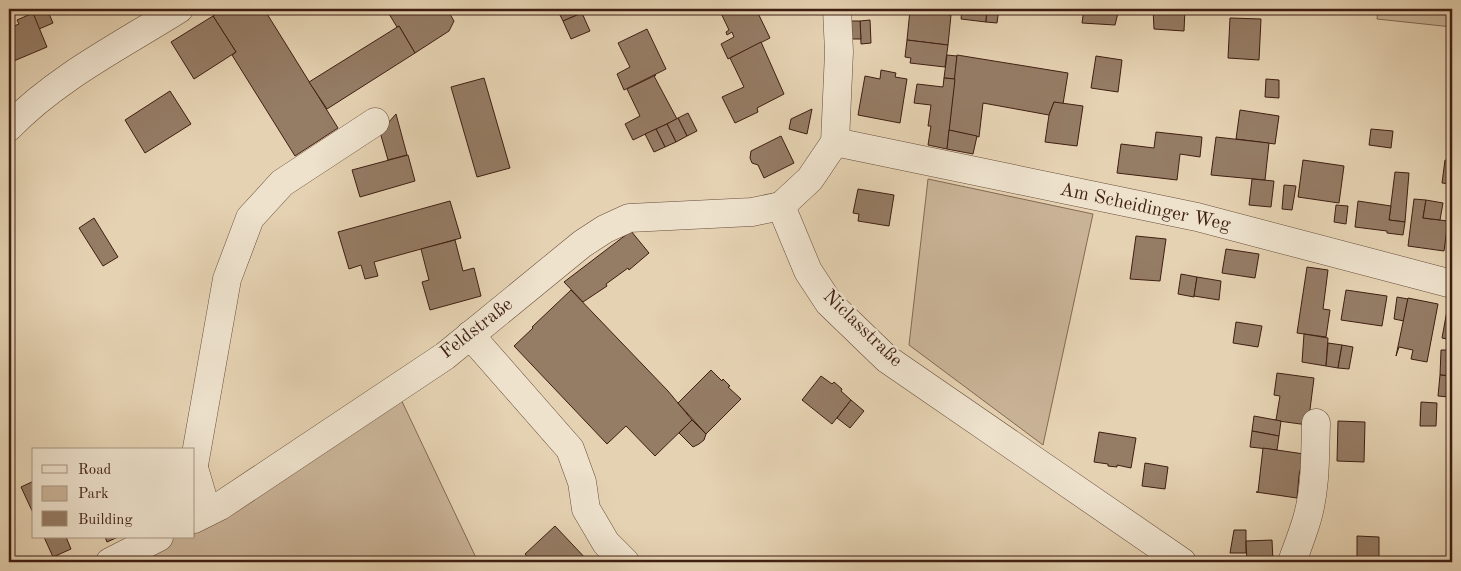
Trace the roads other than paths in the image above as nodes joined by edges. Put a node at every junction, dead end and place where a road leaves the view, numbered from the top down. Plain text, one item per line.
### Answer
1 (837, 9) edge
2 (172, 11) edge
3 (13, 116) edge
4 (374, 122) dead end
5 (835, 142) junction
6 (781, 206) junction
7 (1452, 284) edge
8 (470, 335) junction
9 (1316, 423) dead end
10 (195, 461) edge
11 (195, 474) edge
12 (201, 516) edge
13 (157, 538) edge
14 (110, 562) edge
15 (625, 562) edge
16 (1182, 562) edge
17 (1292, 562) edge

1 - 5 street
2 - 3 street
4 - 10 street
5 - 6 street
5 - 7 street, Am Scheidinger Weg
6 - 8 street, Feldstraße
6 - 16 street, Niclasstraße
8 - 12 street, Feldstraße
8 - 15 street
9 - 17 street
11 - 12 street
13 - 14 street

